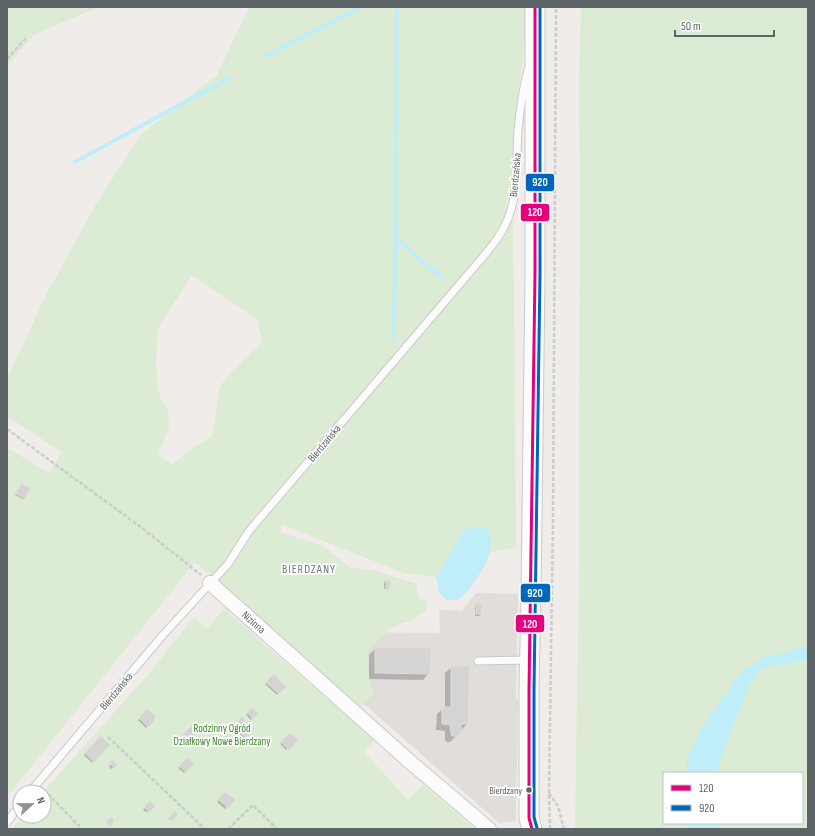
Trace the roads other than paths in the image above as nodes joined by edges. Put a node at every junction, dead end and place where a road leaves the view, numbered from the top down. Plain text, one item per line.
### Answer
1 (535, 7) edge
2 (535, 58) junction
3 (210, 583) junction
4 (478, 660) dead end
5 (530, 660) junction
6 (37, 784) edge
7 (490, 829) edge
8 (532, 829) edge

1 - 2 street
2 - 3 lane, Bierdzańska
2 - 5 street
3 - 6 lane, Bierdzańska
3 - 7 street, Nizinna
4 - 5 lane
5 - 8 street

